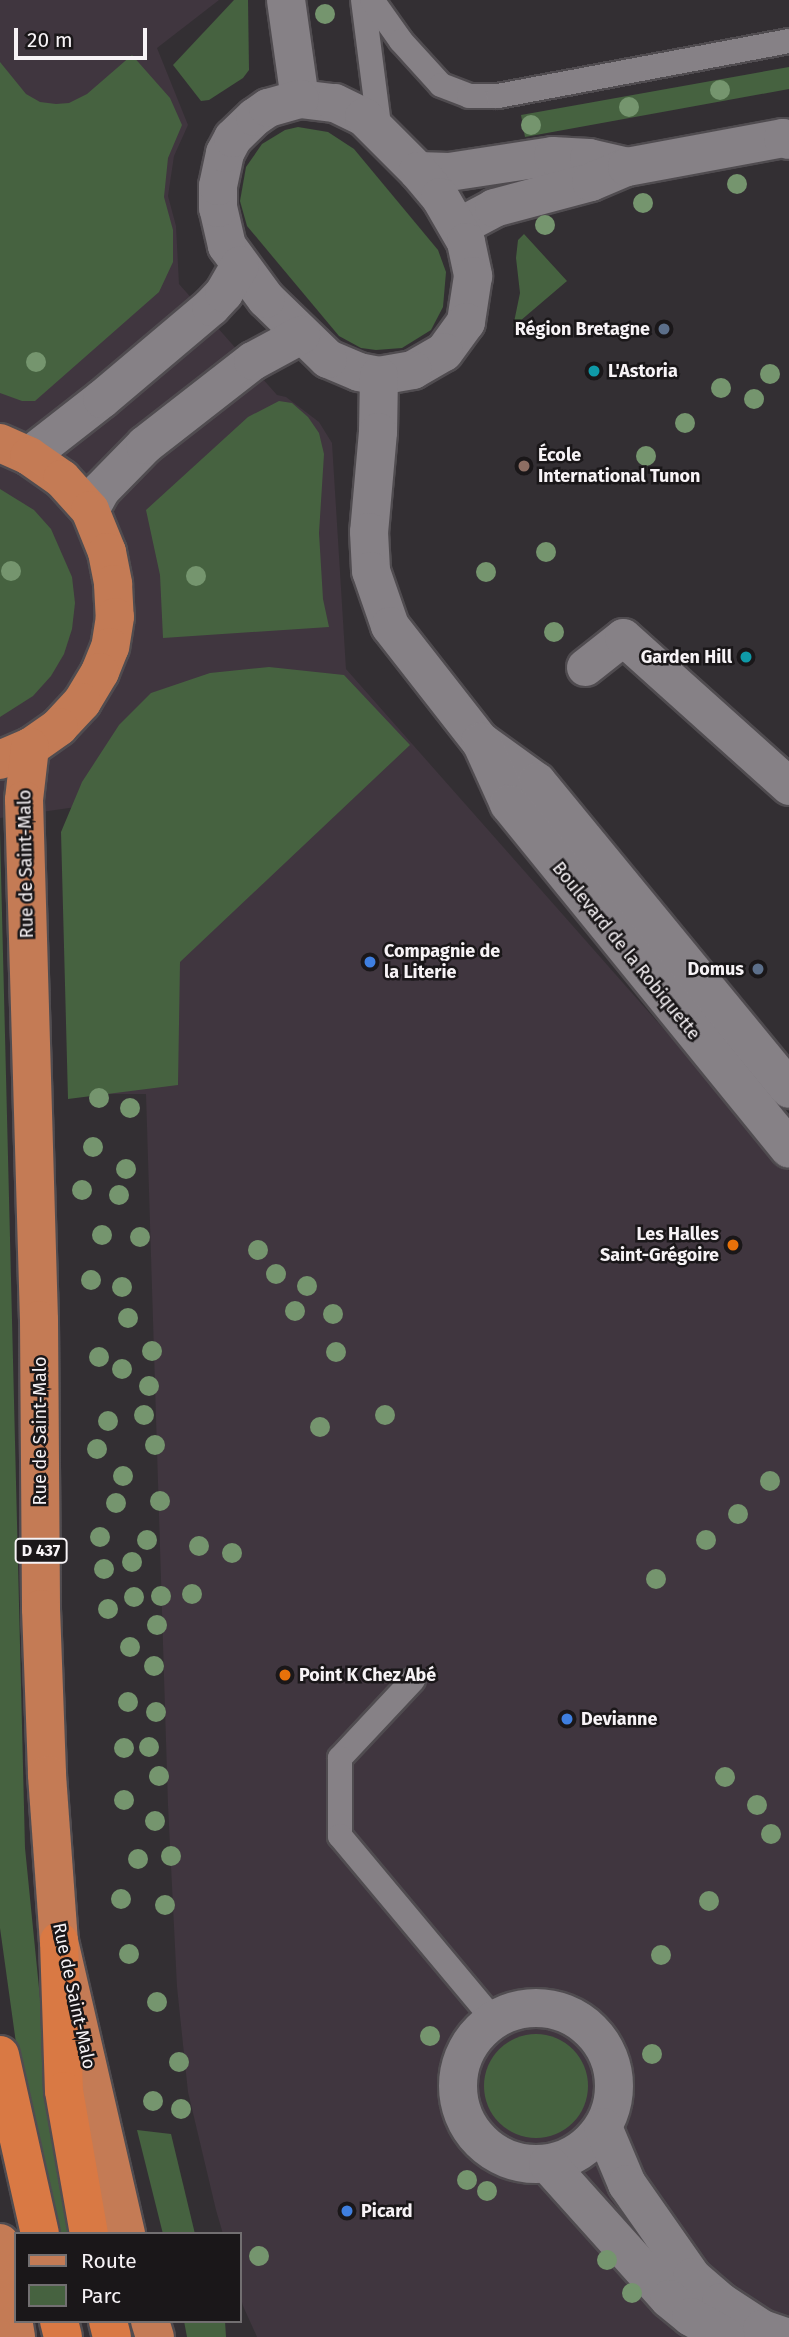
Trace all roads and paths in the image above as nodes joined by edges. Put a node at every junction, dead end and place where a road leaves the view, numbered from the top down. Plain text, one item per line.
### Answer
1 (286, 0) edge
2 (363, 0) edge
3 (372, 0) edge
4 (789, 41) edge
5 (300, 99) junction
6 (380, 132) junction
7 (787, 137) edge
8 (627, 167) junction
9 (418, 171) junction
10 (459, 227) junction
11 (240, 265) junction
12 (301, 335) junction
13 (379, 376) junction
14 (14, 450) edge
15 (90, 510) junction
16 (585, 667) dead end
17 (480, 740) junction
18 (15, 754) edge
19 (789, 786) edge
20 (789, 1089) edge
21 (789, 1149) edge
22 (412, 1680) dead end
23 (59, 1941) junction
24 (494, 2020) junction
25 (0, 2055) edge
26 (603, 2127) junction
27 (548, 2164) junction
28 (40, 2232) edge
29 (89, 2232) edge
30 (126, 2232) edge
31 (0, 2243) edge
32 (16, 2337) edge
33 (726, 2337) edge
34 (785, 2337) edge

1 - 5 main road
2 - 6 lane
3 - 4 lane
5 - 6 main road
5 - 11 main road
6 - 9 main road
7 - 8 main road
8 - 9 main road
8 - 10 main road
9 - 10 main road
10 - 13 main road
11 - 12 main road
11 - 14 main road
12 - 13 main road
12 - 15 main road
13 - 17 main road, Boulevard de la Robiquette
14 - 15 main road
15 - 18 main road
16 - 19 street
17 - 20 main road, Boulevard de la Robiquette
17 - 21 main road, Boulevard de la Robiquette
18 - 23 main road, Rue de Saint-Malo / D 437
22 - 24 lane
23 - 29 highway, D 437
23 - 30 main road, Rue de Saint-Malo
24 - 26 main road
24 - 27 main road
25 - 28 highway
26 - 27 main road
26 - 34 main road
27 - 33 main road
31 - 32 main road

